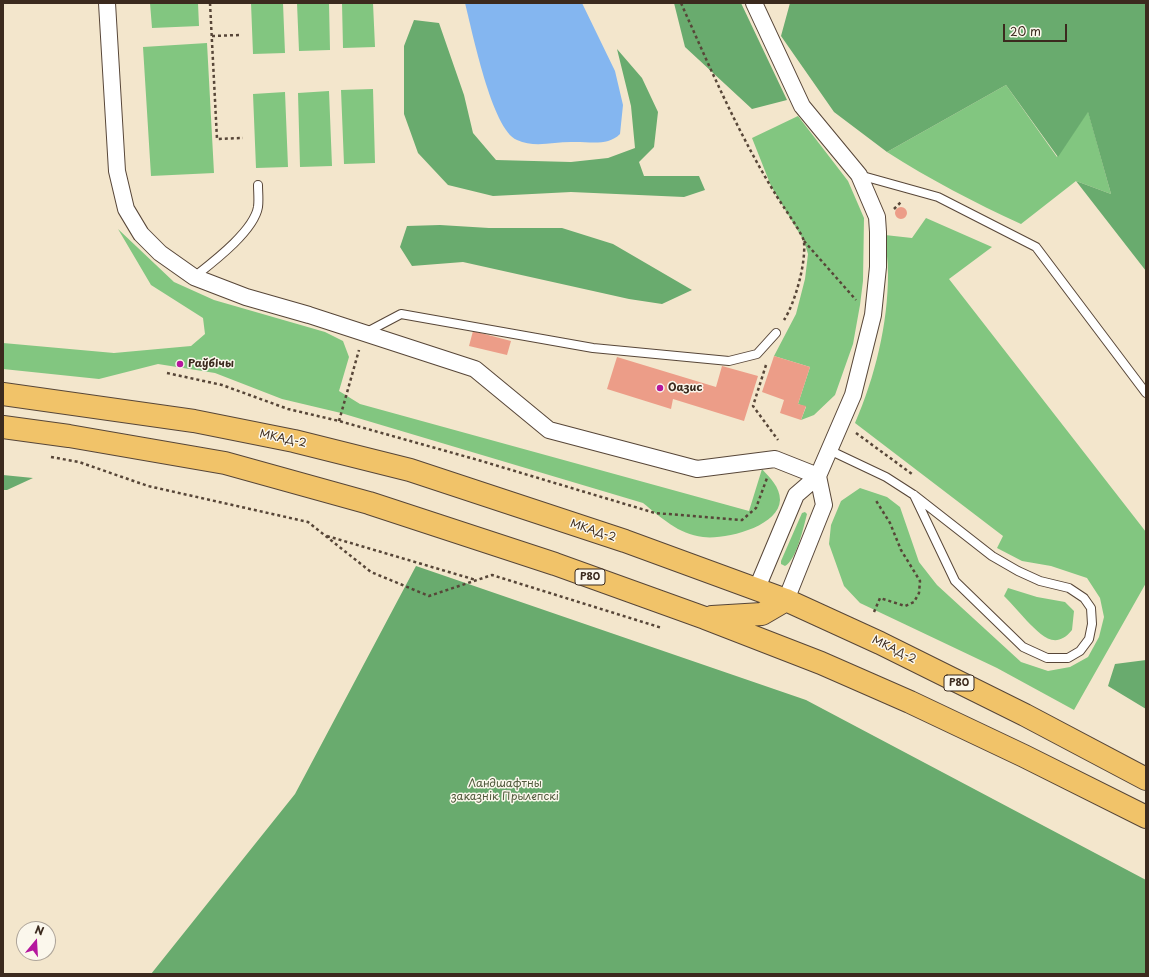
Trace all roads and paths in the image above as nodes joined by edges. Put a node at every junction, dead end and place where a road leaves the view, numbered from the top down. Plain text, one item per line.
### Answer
1 (107, 3) edge
2 (210, 3) edge
3 (681, 3) edge
4 (754, 3) edge
5 (240, 35) dead end
6 (212, 36) junction
7 (243, 138) dead end
8 (859, 175) junction
9 (258, 185) dead end
10 (804, 241) junction
11 (194, 277) junction
12 (860, 305) dead end
13 (364, 333) junction
14 (776, 334) junction
15 (167, 373) dead end
16 (1146, 393) edge
17 (3, 394) edge
18 (339, 421) junction
19 (3, 427) edge
20 (850, 429) dead end
21 (829, 450) junction
22 (778, 452) junction
23 (49, 457) dead end
24 (895, 461) dead end
25 (818, 476) junction
26 (914, 495) junction
27 (875, 499) dead end
28 (325, 535) junction
29 (477, 580) junction
30 (757, 588) junction
31 (786, 600) junction
32 (874, 612) dead end
33 (762, 614) junction
34 (705, 618) junction
35 (663, 628) dead end
36 (797, 654) junction
37 (1146, 779) edge
38 (1146, 817) edge

1 - 11 street
2 - 6 path
3 - 10 path
4 - 8 street
5 - 6 path
6 - 7 path
8 - 16 lane
8 - 21 street
9 - 11 lane
10 - 12 path
10 - 14 path
11 - 13 street
13 - 14 lane
13 - 18 path
13 - 22 street
14 - 22 path
15 - 18 path
17 - 30 highway, МКАД-2 / Р80
18 - 22 path
19 - 34 highway, Р80
20 - 24 path
21 - 25 street
21 - 26 lane
22 - 25 street
23 - 28 path
25 - 30 street
25 - 31 street
26 - 26 lane
27 - 32 path
28 - 29 path
28 - 29 path
29 - 35 path
30 - 31 highway, МКАД-2 / Р80
30 - 33 highway
31 - 33 highway
31 - 37 highway, МКАД-2 / Р80
33 - 34 highway
33 - 36 highway
34 - 36 highway, Р80
36 - 38 highway, Р80

